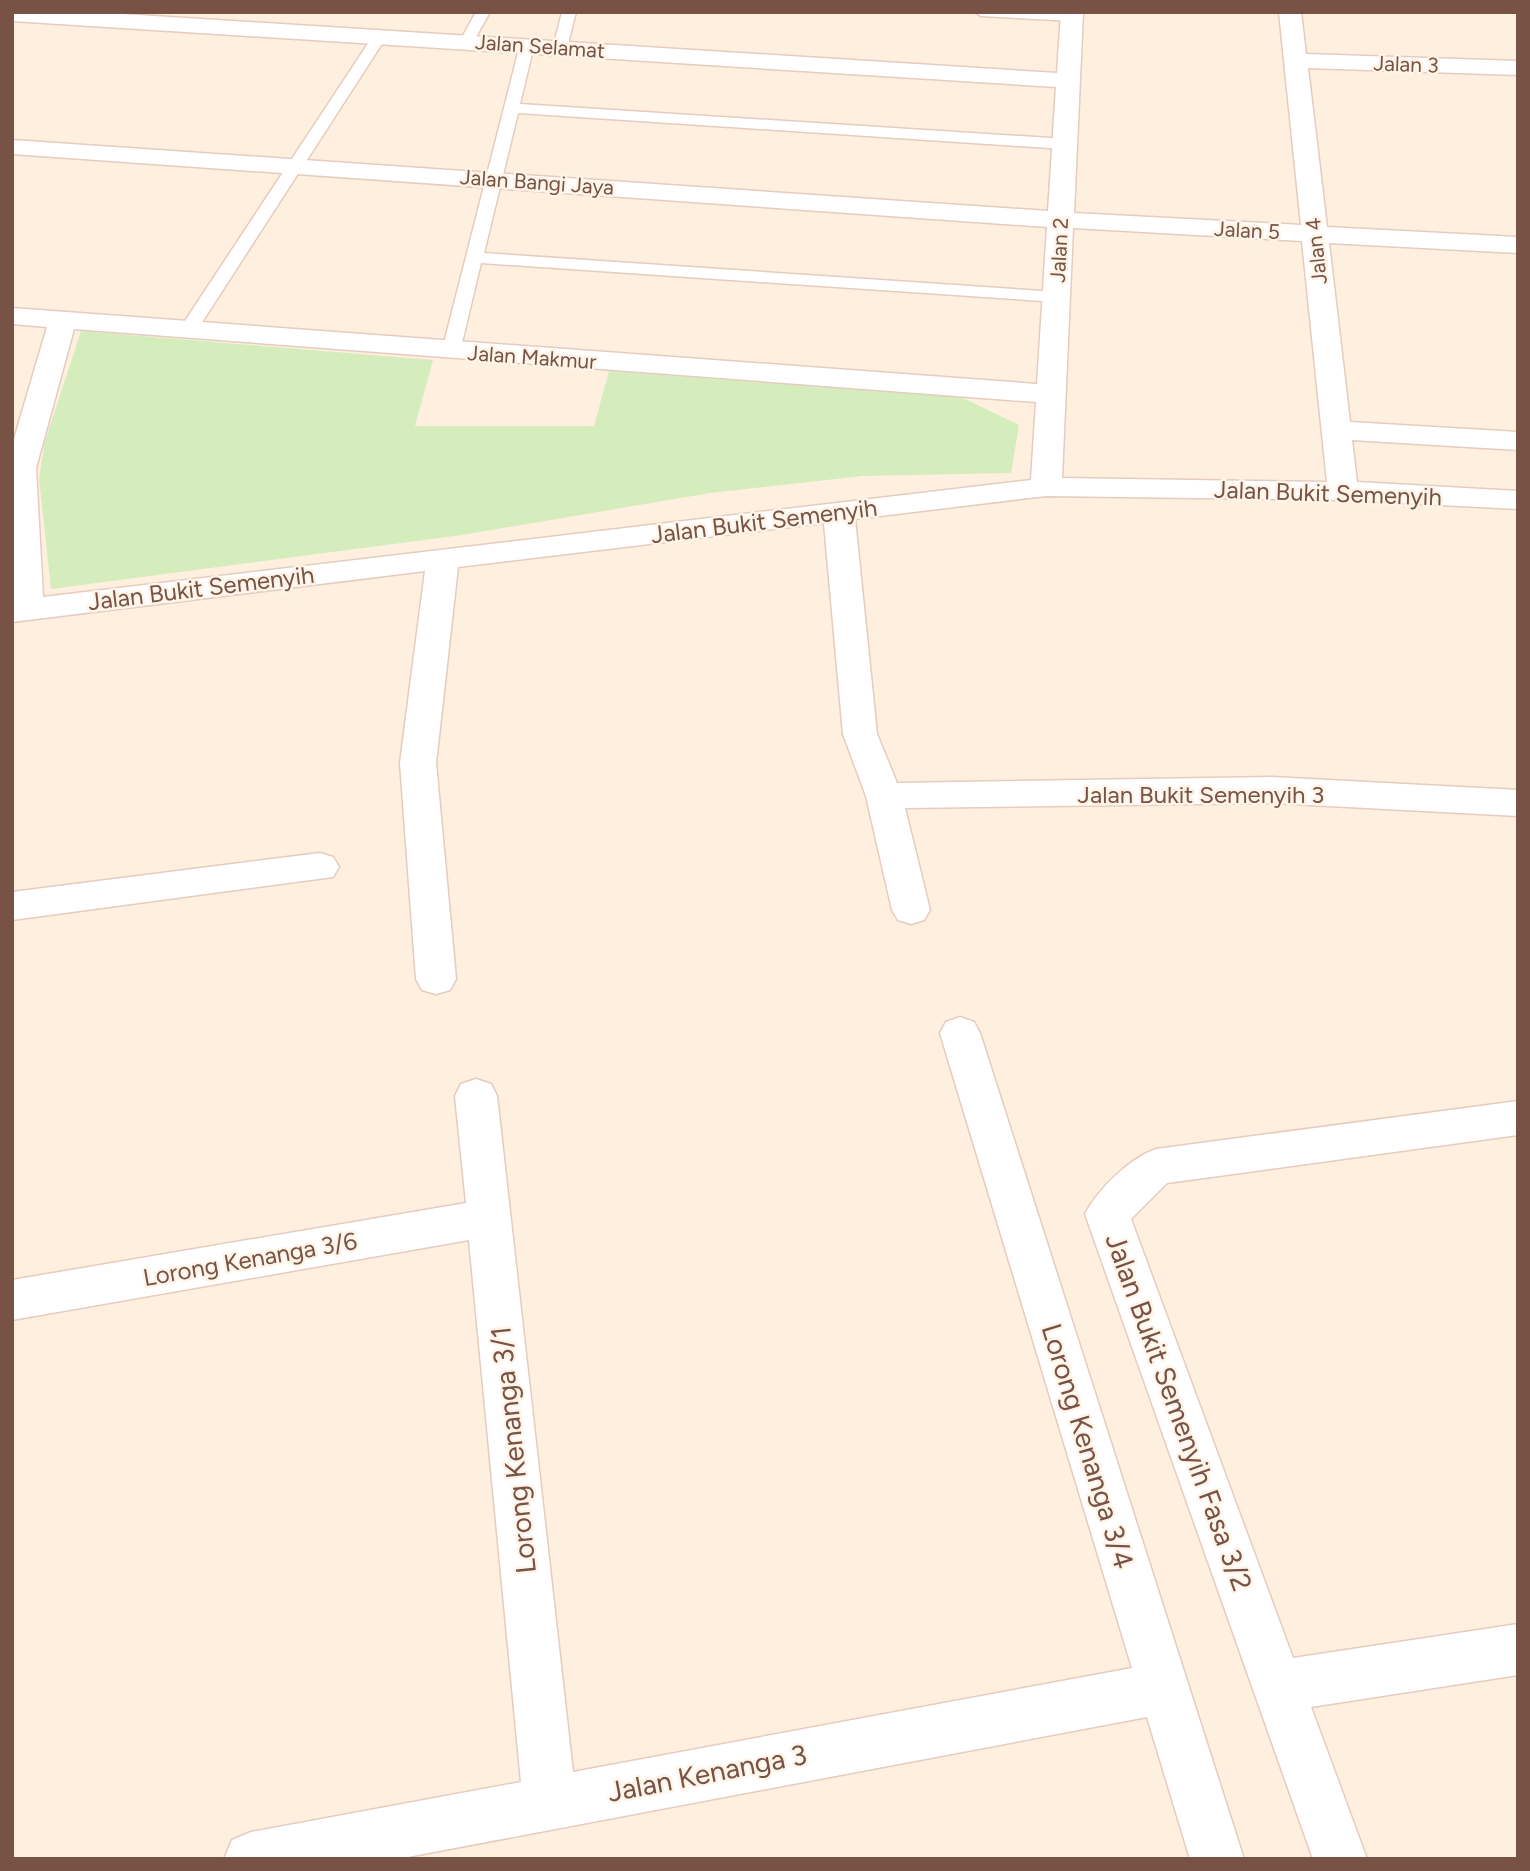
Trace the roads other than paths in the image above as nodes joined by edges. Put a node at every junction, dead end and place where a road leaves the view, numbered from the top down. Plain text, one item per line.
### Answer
1 (483, 12) edge
2 (569, 12) edge
3 (981, 12) edge
4 (1290, 12) edge
5 (12, 14) edge
6 (1072, 15) edge
7 (380, 36) junction
8 (467, 41) junction
9 (527, 45) junction
10 (561, 47) junction
11 (1295, 61) junction
12 (1518, 68) edge
13 (1069, 81) junction
14 (511, 108) junction
15 (1065, 144) junction
16 (12, 147) edge
17 (295, 165) junction
18 (493, 178) junction
19 (1061, 220) junction
20 (1314, 233) junction
21 (1518, 245) edge
22 (474, 257) junction
23 (1057, 297) junction
24 (12, 316) edge
25 (63, 320) junction
26 (188, 330) junction
27 (451, 351) junction
28 (1052, 394) junction
29 (1336, 430) junction
30 (1518, 441) edge
31 (1046, 487) junction
32 (1343, 491) junction
33 (1518, 500) edge
34 (839, 512) junction
35 (443, 559) junction
36 (20, 610) edge
37 (884, 796) junction
38 (1518, 803) edge
39 (320, 867) dead end
40 (12, 906) edge
41 (911, 911) dead end
42 (436, 979) dead end
43 (960, 1033) dead end
44 (476, 1096) dead end
45 (1518, 1118) edge
46 (489, 1218) junction
47 (12, 1300) edge
48 (1518, 1649) edge
49 (1278, 1686) junction
50 (1164, 1688) junction
51 (550, 1803) junction
52 (251, 1859) edge
53 (1217, 1859) edge
54 (1340, 1859) edge

1 - 8 lane
2 - 10 lane
3 - 6 lane
4 - 11 street, Jalan 4
5 - 7 street, Jalan Selamat
6 - 13 street, Jalan 2
7 - 8 street, Jalan Selamat
7 - 17 lane
8 - 9 street, Jalan Selamat
9 - 10 street, Jalan Selamat
9 - 14 lane
10 - 13 street, Jalan Selamat
11 - 12 street, Jalan 3
11 - 20 street, Jalan 4
13 - 15 street, Jalan 2
14 - 15 lane
14 - 18 lane
15 - 19 street, Jalan 2
16 - 17 street, Jalan Bangi Jaya
17 - 18 street, Jalan Bangi Jaya
17 - 26 lane
18 - 19 street, Jalan Bangi Jaya
18 - 22 lane
19 - 20 street, Jalan 5
19 - 23 street, Jalan 2
20 - 21 street, Jalan 5
20 - 29 street, Jalan 4
22 - 23 lane
22 - 27 lane
23 - 28 street, Jalan 2
24 - 25 street, Jalan Makmur
25 - 26 street, Jalan Makmur
25 - 36 street
26 - 27 street, Jalan Makmur
27 - 28 street, Jalan Makmur
28 - 31 street, Jalan 2
29 - 30 street
29 - 32 street, Jalan 4
31 - 32 street, Jalan Bukit Semenyih
31 - 34 street, Jalan Bukit Semenyih
32 - 33 street, Jalan Bukit Semenyih
34 - 35 street, Jalan Bukit Semenyih
34 - 37 street
35 - 36 street, Jalan Bukit Semenyih
35 - 42 street
37 - 38 street, Jalan Bukit Semenyih 3
37 - 41 street
39 - 40 street
43 - 50 street, Lorong Kenanga 3/4
44 - 46 street, Lorong Kenanga 3/1
45 - 49 street, Jalan Bukit Semenyih Fasa 3/2
46 - 47 street, Lorong Kenanga 3/6
46 - 51 street, Lorong Kenanga 3/1
48 - 49 street
49 - 54 street, Jalan Bukit Semenyih Fasa 3/2
50 - 51 street, Jalan Kenanga 3
50 - 53 street, Lorong Kenanga 3/4
51 - 52 street, Jalan Kenanga 3

